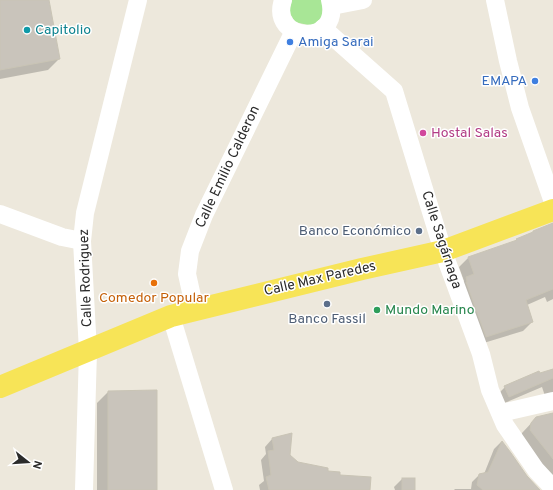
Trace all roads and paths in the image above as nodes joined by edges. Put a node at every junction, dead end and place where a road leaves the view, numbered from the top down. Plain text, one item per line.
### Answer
1 (138, 0) edge
2 (282, 0) edge
3 (363, 0) edge
4 (495, 0) edge
5 (331, 3) edge
6 (323, 28) junction
7 (294, 31) junction
8 (553, 202) edge
9 (553, 210) edge
10 (0, 214) edge
11 (82, 241) junction
12 (443, 251) junction
13 (195, 310) junction
14 (171, 316) junction
15 (88, 350) junction
16 (0, 387) edge
17 (553, 400) edge
18 (501, 413) junction
19 (553, 488) edge
20 (84, 490) edge
21 (224, 490) edge

1 - 11 street, Calle Rodriguez
2 - 7 street
3 - 5 street
4 - 8 street
5 - 6 street
6 - 7 street
6 - 12 street, Calle Sagárnaga
7 - 13 street, Calle Emilio Calderon
9 - 12 main road, Calle Max Paredes
10 - 11 street
11 - 15 street, Calle Rodriguez
12 - 13 main road, Calle Max Paredes
12 - 18 street, Calle Sagárnaga
13 - 14 main road, Calle Max Paredes
14 - 15 main road, Calle Max Paredes
14 - 21 street
15 - 16 main road, Calle Max Paredes
15 - 20 street, Calle Rodriguez
17 - 18 street
18 - 19 street, Calle Sagárnaga

